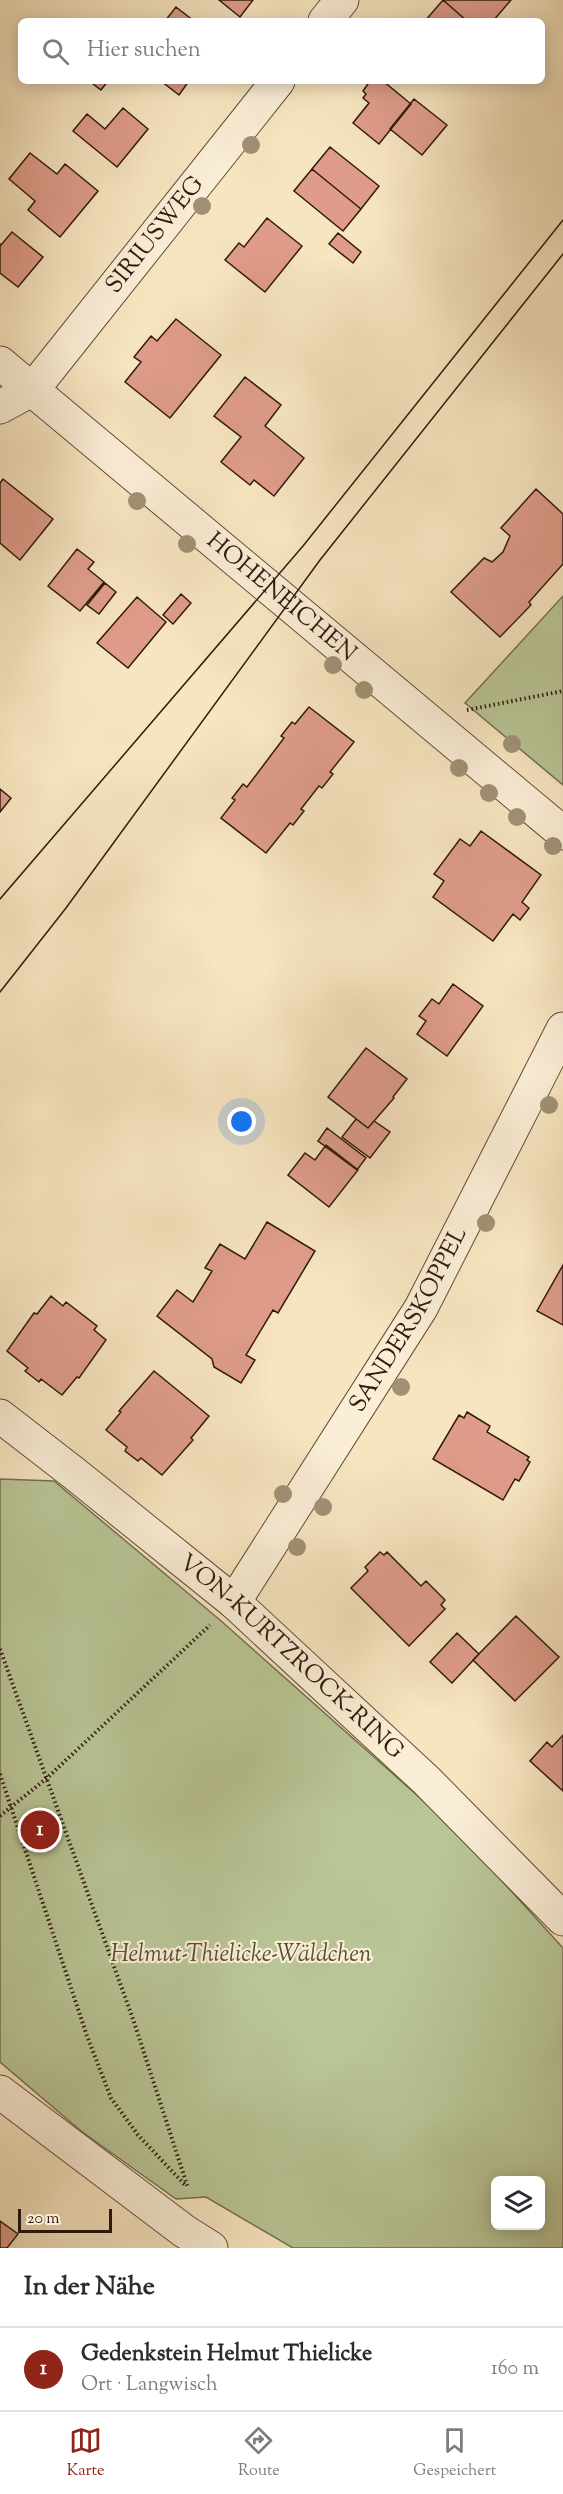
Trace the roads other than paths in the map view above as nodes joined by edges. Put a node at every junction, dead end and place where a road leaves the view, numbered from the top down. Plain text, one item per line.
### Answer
1 (342, 0) edge
2 (327, 18) edge
3 (276, 84) edge
4 (0, 363) edge
5 (33, 389) junction
6 (0, 407) edge
7 (563, 833) edge
8 (563, 1029) edge
9 (0, 1416) edge
10 (234, 1602) junction
11 (563, 1919) edge
12 (0, 2092) edge
13 (211, 2248) edge

1 - 2 street
3 - 5 street, SIRIUSWEG
4 - 5 street, HOHENEICHEN
5 - 6 street
5 - 7 street, HOHENEICHEN
8 - 10 street, SANDERSKOPPEL
9 - 10 street, VON-KURTZROCK-RING
10 - 11 street, VON-KURTZROCK-RING
12 - 13 street

